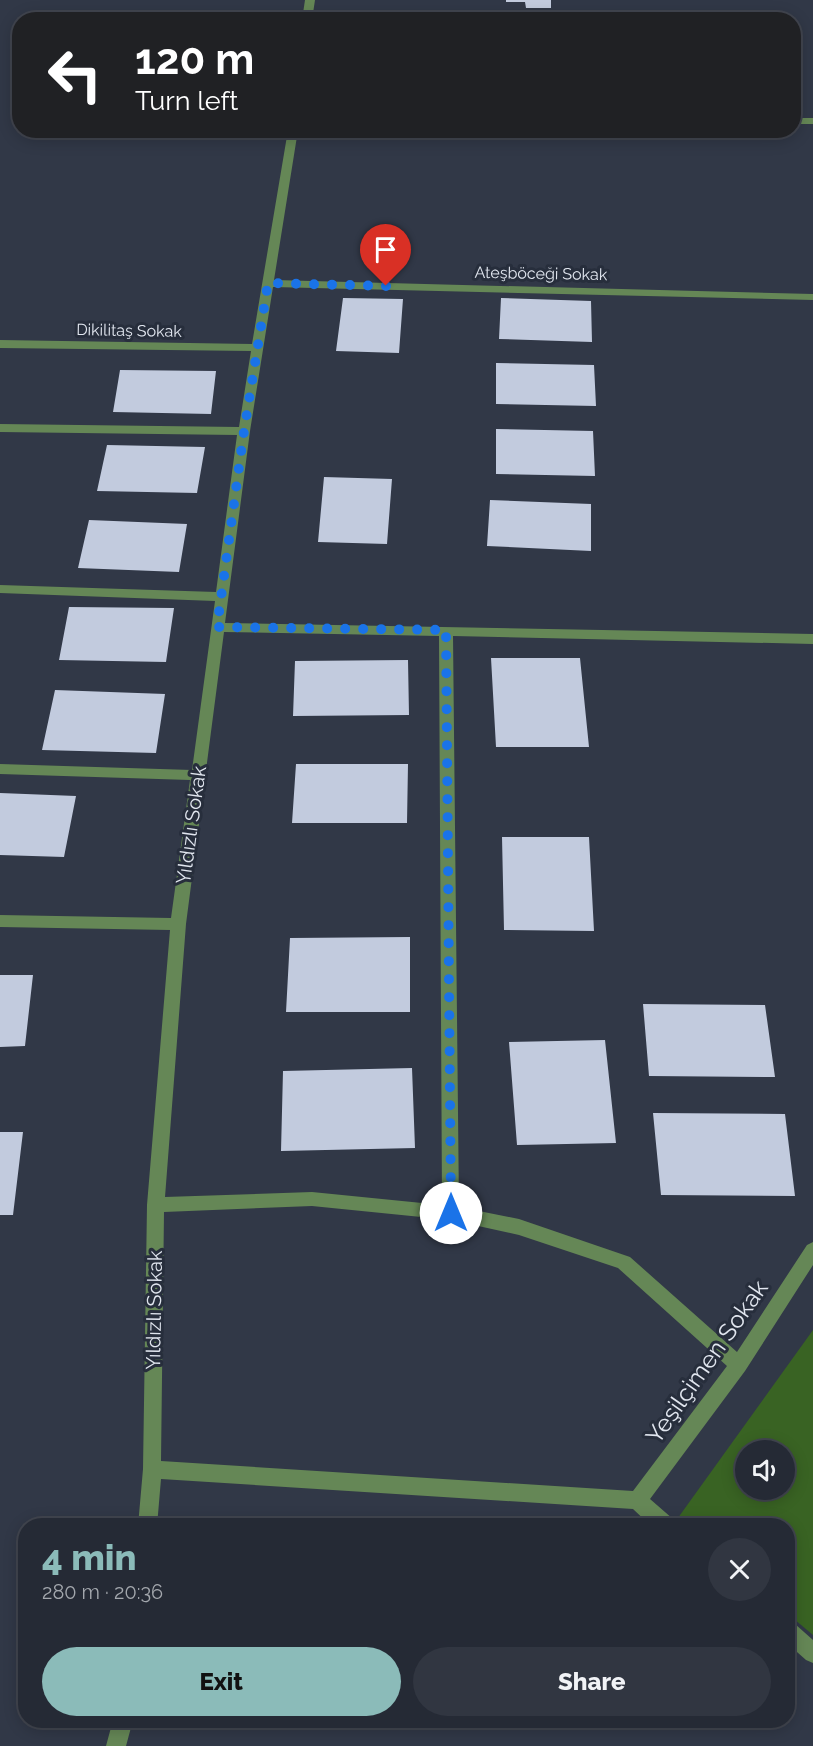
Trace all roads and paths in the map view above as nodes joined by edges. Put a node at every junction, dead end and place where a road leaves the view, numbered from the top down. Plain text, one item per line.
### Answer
1 (292, 138) edge
2 (268, 283) junction
3 (813, 297) edge
4 (0, 344) edge
5 (257, 348) junction
6 (0, 428) edge
7 (244, 431) junction
8 (0, 589) edge
9 (221, 597) junction
10 (217, 627) junction
11 (446, 630) junction
12 (813, 639) edge
13 (0, 769) edge
14 (198, 775) junction
15 (0, 921) edge
16 (178, 924) junction
17 (156, 1205) junction
18 (451, 1213) junction
19 (813, 1250) edge
20 (739, 1365) junction
21 (152, 1469) junction
22 (637, 1500) junction
23 (148, 1518) edge
24 (657, 1518) edge
25 (795, 1637) edge
26 (813, 1653) edge
27 (121, 1728) edge
28 (116, 1746) edge

1 - 2 street, Yıldızlı Sokak
2 - 3 street, Ateşböceği Sokak
2 - 5 street, Yıldızlı Sokak
4 - 5 street, Dikilitaş Sokak
5 - 7 street, Yıldızlı Sokak
6 - 7 street
7 - 9 street, Yıldızlı Sokak
8 - 9 street
9 - 10 street, Yıldızlı Sokak
10 - 11 street
10 - 14 street, Yıldızlı Sokak
11 - 12 street
11 - 18 street
13 - 14 street
14 - 16 street, Yıldızlı Sokak
15 - 16 street
16 - 17 street, Yıldızlı Sokak
17 - 18 street
17 - 21 street, Yıldızlı Sokak
18 - 20 street
19 - 20 street, Yeşilçimen Sokak
20 - 22 street, Yeşilçimen Sokak
21 - 22 street
21 - 23 street, Yıldızlı Sokak
22 - 24 street
25 - 26 street
27 - 28 street

